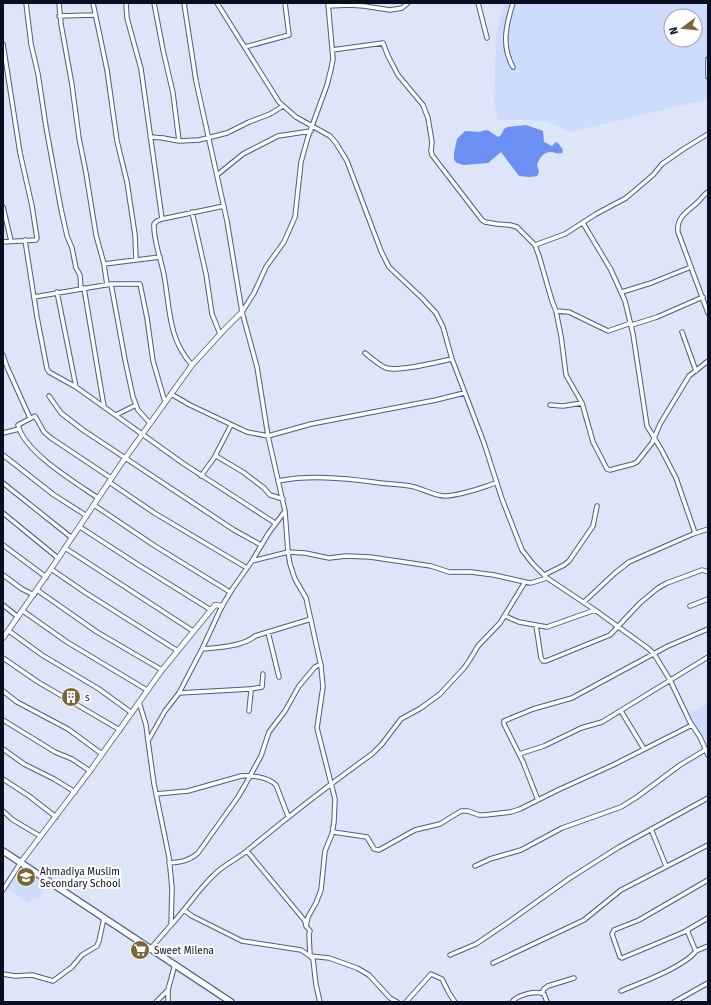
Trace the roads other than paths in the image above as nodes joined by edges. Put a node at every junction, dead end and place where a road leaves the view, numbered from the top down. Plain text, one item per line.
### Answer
1 (26, 3) edge
2 (59, 3) edge
3 (92, 3) edge
4 (126, 3) edge
5 (154, 3) edge
6 (184, 3) edge
7 (219, 3) edge
8 (285, 3) edge
9 (408, 3) edge
10 (478, 3) edge
11 (513, 3) edge
12 (328, 4) edge
13 (94, 14) junction
14 (60, 16) junction
15 (487, 38) dead end
16 (3, 44) edge
17 (245, 47) junction
18 (332, 50) junction
19 (708, 59) edge
20 (513, 67) dead end
21 (708, 77) edge
22 (283, 106) junction
23 (313, 126) junction
24 (311, 131) junction
25 (708, 134) edge
26 (150, 137) junction
27 (208, 137) junction
28 (180, 141) junction
29 (217, 175) junction
30 (708, 192) edge
31 (224, 206) junction
32 (3, 207) edge
33 (192, 212) junction
34 (162, 219) junction
35 (583, 223) junction
36 (25, 240) junction
37 (11, 241) junction
38 (3, 242) edge
39 (534, 245) junction
40 (160, 257) junction
41 (136, 259) junction
42 (104, 264) junction
43 (691, 267) junction
44 (109, 284) junction
45 (83, 289) junction
46 (57, 292) junction
47 (622, 292) junction
48 (34, 297) junction
49 (703, 297) junction
50 (556, 311) junction
51 (242, 312) junction
52 (708, 313) edge
53 (631, 324) junction
54 (682, 332) dead end
55 (220, 334) junction
56 (365, 353) dead end
57 (3, 355) edge
58 (452, 359) junction
59 (708, 361) edge
60 (192, 366) junction
61 (696, 371) junction
62 (76, 387) junction
63 (464, 393) junction
64 (171, 394) junction
65 (49, 396) dead end
66 (165, 402) junction
67 (582, 403) junction
68 (550, 405) dead end
69 (136, 406) junction
70 (104, 407) junction
71 (116, 415) junction
72 (30, 418) junction
73 (150, 423) junction
74 (232, 425) junction
75 (19, 429) junction
76 (3, 433) edge
77 (142, 434) junction
78 (268, 436) junction
79 (654, 438) junction
80 (3, 455) edge
81 (216, 456) junction
82 (125, 458) junction
83 (201, 476) junction
84 (110, 480) junction
85 (278, 481) junction
86 (496, 483) junction
87 (3, 484) edge
88 (98, 498) junction
89 (283, 499) junction
90 (94, 505) junction
91 (597, 506) dead end
92 (285, 511) junction
93 (3, 513) edge
94 (87, 516) junction
95 (275, 523) junction
96 (80, 527) junction
97 (708, 529) edge
98 (695, 533) junction
99 (72, 538) junction
100 (3, 545) edge
101 (261, 545) junction
102 (65, 548) junction
103 (288, 552) junction
104 (58, 558) junction
105 (252, 561) junction
106 (247, 568) junction
107 (51, 569) junction
108 (708, 572) edge
109 (3, 575) edge
110 (544, 575) junction
111 (46, 577) junction
112 (547, 578) junction
113 (525, 582) junction
114 (37, 590) junction
115 (230, 592) junction
116 (34, 595) junction
117 (708, 599) edge
118 (584, 602) junction
119 (3, 605) edge
120 (222, 606) junction
121 (690, 606) dead end
122 (210, 610) junction
123 (595, 610) junction
124 (23, 611) junction
125 (505, 616) junction
126 (18, 617) junction
127 (311, 619) junction
128 (536, 625) junction
129 (618, 627) junction
130 (708, 629) edge
131 (9, 631) junction
132 (193, 631) junction
133 (268, 632) junction
134 (3, 637) edge
135 (202, 650) junction
136 (178, 651) junction
137 (654, 654) junction
138 (708, 657) edge
139 (3, 658) edge
140 (321, 664) junction
141 (162, 670) junction
142 (263, 674) dead end
143 (279, 677) dead end
144 (670, 680) junction
145 (251, 689) junction
146 (147, 690) junction
147 (3, 691) edge
148 (179, 693) junction
149 (139, 702) junction
150 (249, 710) dead end
151 (621, 711) junction
152 (132, 713) junction
153 (3, 720) edge
154 (692, 725) junction
155 (120, 730) junction
156 (148, 741) junction
157 (3, 749) edge
158 (644, 749) junction
159 (705, 750) junction
160 (102, 754) junction
161 (519, 754) junction
162 (708, 755) edge
163 (90, 771) junction
164 (250, 776) junction
165 (3, 779) edge
166 (331, 784) junction
167 (75, 792) junction
168 (156, 794) junction
169 (708, 798) edge
170 (538, 800) junction
171 (3, 812) edge
172 (288, 816) junction
173 (56, 817) junction
174 (650, 829) junction
175 (332, 832) junction
176 (40, 836) junction
177 (708, 845) edge
178 (3, 851) edge
179 (247, 851) junction
180 (21, 862) junction
181 (169, 863) junction
182 (475, 866) dead end
183 (666, 866) junction
184 (708, 880) edge
185 (3, 890) edge
186 (184, 910) junction
187 (104, 917) junction
188 (708, 918) edge
189 (171, 925) junction
190 (306, 926) junction
191 (687, 930) junction
192 (708, 946) edge
193 (151, 948) junction
194 (696, 951) junction
195 (450, 954) dead end
196 (310, 956) junction
197 (493, 963) dead end
198 (175, 964) junction
199 (3, 974) edge
200 (574, 978) dead end
201 (708, 983) edge
202 (168, 990) junction
203 (621, 991) dead end
204 (542, 993) junction
205 (156, 1002) edge
206 (168, 1002) edge
207 (230, 1002) edge
208 (320, 1002) edge
209 (397, 1002) edge
210 (406, 1002) edge
211 (455, 1002) edge
212 (512, 1002) edge
213 (547, 1002) edge
214 (674, 1002) edge

1 - 45 street
2 - 14 street
3 - 13 street
4 - 26 street
5 - 28 street
6 - 27 street
7 - 17 street
8 - 17 street
9 - 12 street
10 - 15 street
11 - 20 street
12 - 18 street
13 - 14 street
13 - 41 street
14 - 42 street
16 - 36 street
17 - 22 street
18 - 23 street
18 - 39 street
19 - 21 street
22 - 23 street
22 - 27 street
23 - 24 street
23 - 58 street
24 - 29 street
24 - 51 street
25 - 35 street
26 - 28 street
26 - 34 street
27 - 28 street
27 - 29 street
29 - 31 street
30 - 43 street
31 - 33 street
31 - 51 street
32 - 37 street
33 - 34 street
33 - 55 street
34 - 40 street
35 - 39 street
35 - 47 street
36 - 37 street
36 - 48 street
37 - 38 street
39 - 50 street
40 - 41 street
40 - 60 street
41 - 42 street
42 - 44 street
43 - 47 street
43 - 49 street
44 - 45 street
44 - 66 street
44 - 69 street
45 - 46 street
45 - 70 street
46 - 48 street
46 - 62 street
47 - 53 street
48 - 62 street
49 - 52 street
49 - 53 street
50 - 53 street
50 - 67 street
51 - 55 street
51 - 78 street
53 - 79 street
54 - 61 street
55 - 60 street
56 - 58 street
57 - 72 street
58 - 63 street
59 - 61 street
60 - 64 street
61 - 79 street
62 - 70 street
63 - 78 street
63 - 86 street
64 - 66 street
64 - 74 street
65 - 82 street
66 - 73 street
67 - 68 street
67 - 79 street
69 - 71 street
69 - 73 street
70 - 71 street
71 - 77 street
72 - 75 street
72 - 84 street
73 - 77 street
74 - 78 street
74 - 81 street
75 - 76 street
75 - 88 street
77 - 82 street
77 - 83 street
78 - 85 street
79 - 98 street
80 - 94 street
81 - 83 street
81 - 89 street
82 - 84 street
82 - 101 street
83 - 95 street
84 - 88 street
84 - 106 street
85 - 86 street
85 - 89 street
86 - 110 street
87 - 99 street
88 - 90 street
89 - 92 street
90 - 94 street
90 - 115 street
91 - 110 street
92 - 95 street
92 - 103 street
93 - 104 street
94 - 96 street
95 - 101 street
96 - 99 street
96 - 122 street
97 - 98 street
98 - 118 street
99 - 102 street
100 - 111 street
101 - 105 street
102 - 104 street
102 - 132 street
103 - 105 street
103 - 113 street
103 - 127 street
104 - 107 street
105 - 106 street
106 - 115 street
107 - 111 street
107 - 136 street
108 - 129 street
109 - 116 street
110 - 112 street
111 - 114 street
112 - 113 street
112 - 118 street
113 - 125 street
114 - 116 street
114 - 141 street
115 - 120 street
116 - 124 street
117 - 121 street
118 - 123 street
119 - 126 street
120 - 122 street
120 - 135 street
122 - 132 street
123 - 128 street
123 - 129 street
124 - 126 street
124 - 146 street
125 - 128 street
125 - 166 street
126 - 131 street
127 - 133 street
127 - 140 street
128 - 129 street
129 - 137 street
130 - 137 street
131 - 134 street
131 - 152 street
132 - 136 street
133 - 135 street
133 - 143 street
135 - 148 street
136 - 141 street
137 - 144 street
137 - 161 street
138 - 144 street
139 - 155 street
140 - 164 street
140 - 166 street
141 - 146 street
142 - 145 street
144 - 151 street
144 - 154 street
145 - 148 street
145 - 150 street
146 - 149 street
147 - 160 street
148 - 156 street
149 - 152 street
149 - 156 street
151 - 158 street
151 - 161 street
152 - 155 street
153 - 163 street
154 - 158 street
154 - 159 street
155 - 160 street
156 - 168 street
157 - 167 street
158 - 170 street
159 - 162 street
159 - 182 street
160 - 163 street
161 - 170 street
163 - 167 street
164 - 168 street
164 - 172 street
164 - 181 street
165 - 173 street
166 - 172 street
166 - 175 street
167 - 173 street
168 - 181 street
169 - 174 street
170 - 175 street
171 - 176 street
172 - 179 street
173 - 176 street
174 - 183 street
174 - 195 street
175 - 190 street
176 - 180 street
177 - 183 street
178 - 180 main road
179 - 186 street
179 - 190 street
180 - 185 street
180 - 187 main road
181 - 189 street
183 - 197 street
184 - 191 street
186 - 189 street
186 - 196 street
187 - 193 main road
187 - 199 street
188 - 191 street
189 - 193 street
190 - 196 street
191 - 194 street
192 - 194 street
193 - 198 main road
194 - 203 street
196 - 208 street
196 - 209 street
198 - 202 street
198 - 207 main road
200 - 204 street
201 - 214 street
202 - 205 street
202 - 206 street
204 - 212 street
204 - 213 street
210 - 211 street

